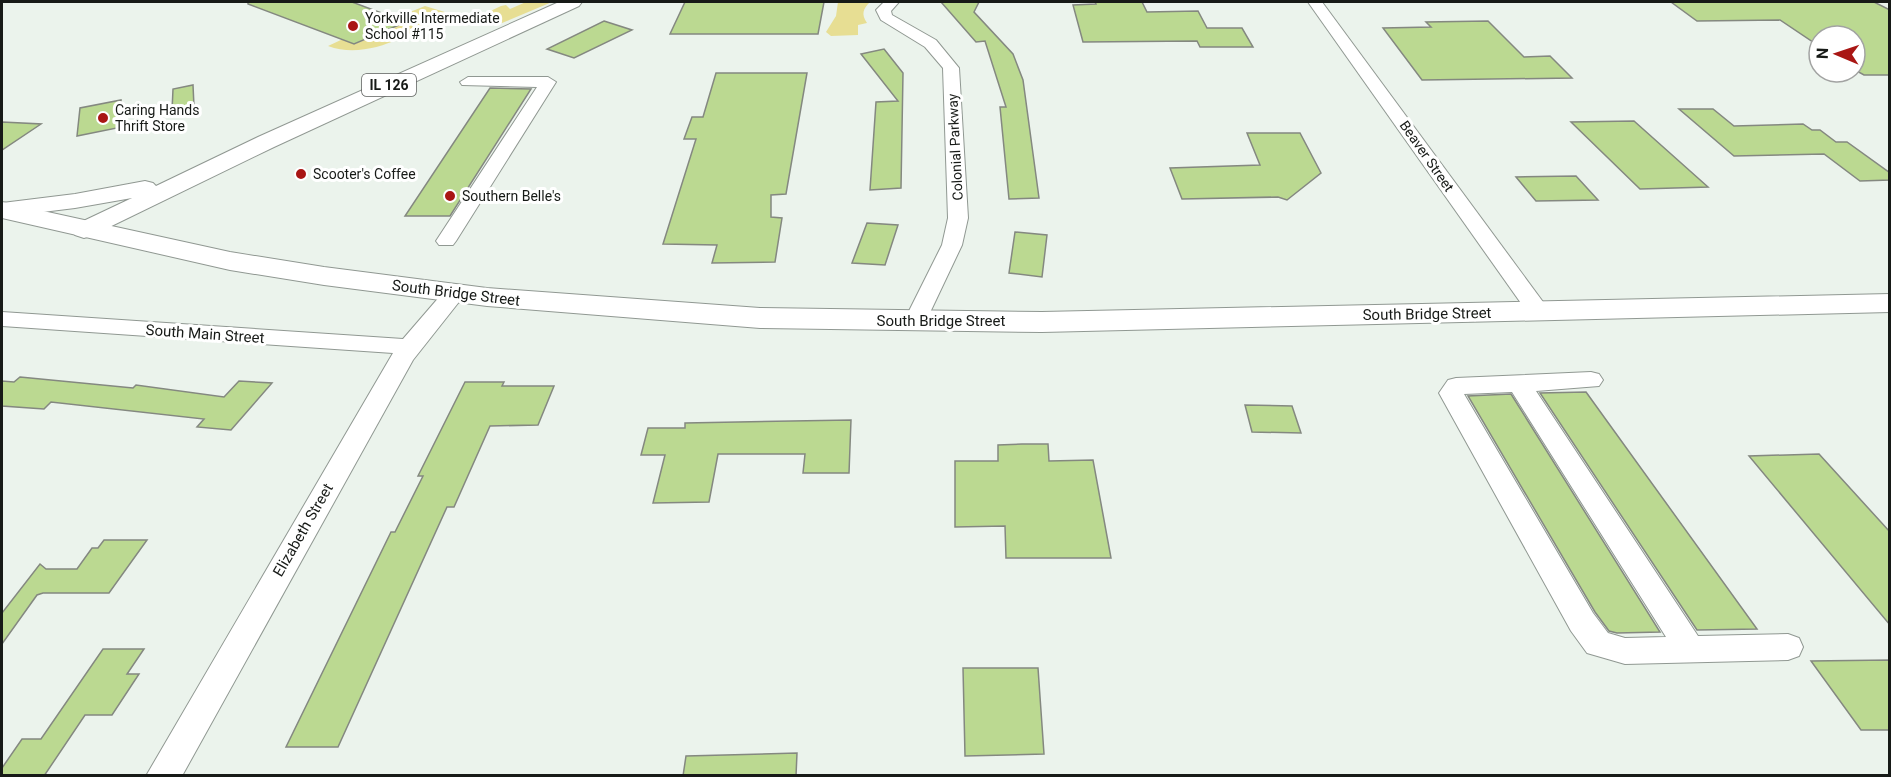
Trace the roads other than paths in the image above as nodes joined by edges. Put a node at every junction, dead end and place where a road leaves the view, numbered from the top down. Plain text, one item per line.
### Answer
1 (573, 2) edge
2 (892, 2) edge
3 (1315, 2) edge
4 (468, 82) dead end
5 (203, 172) junction
6 (2, 210) edge
7 (84, 230) junction
8 (446, 241) dead end
9 (455, 293) junction
10 (1890, 303) edge
11 (1538, 311) junction
12 (2, 319) edge
13 (915, 321) junction
14 (409, 347) junction
15 (1591, 380) dead end
16 (1518, 382) junction
17 (1788, 647) dead end
18 (1690, 649) junction
19 (163, 776) edge

1 - 5 main road, IL 126
2 - 13 street, Colonial Parkway
3 - 11 street, Beaver Street
4 - 8 street
5 - 6 main road
5 - 7 main road
6 - 7 highway, South Bridge Street
7 - 9 highway, South Bridge Street
9 - 13 highway, South Bridge Street
9 - 14 street, Elizabeth Street
10 - 11 highway, South Bridge Street
11 - 13 highway, South Bridge Street
12 - 14 street, South Main Street
14 - 19 street, Elizabeth Street
15 - 16 street
16 - 18 street
16 - 18 street
17 - 18 street

